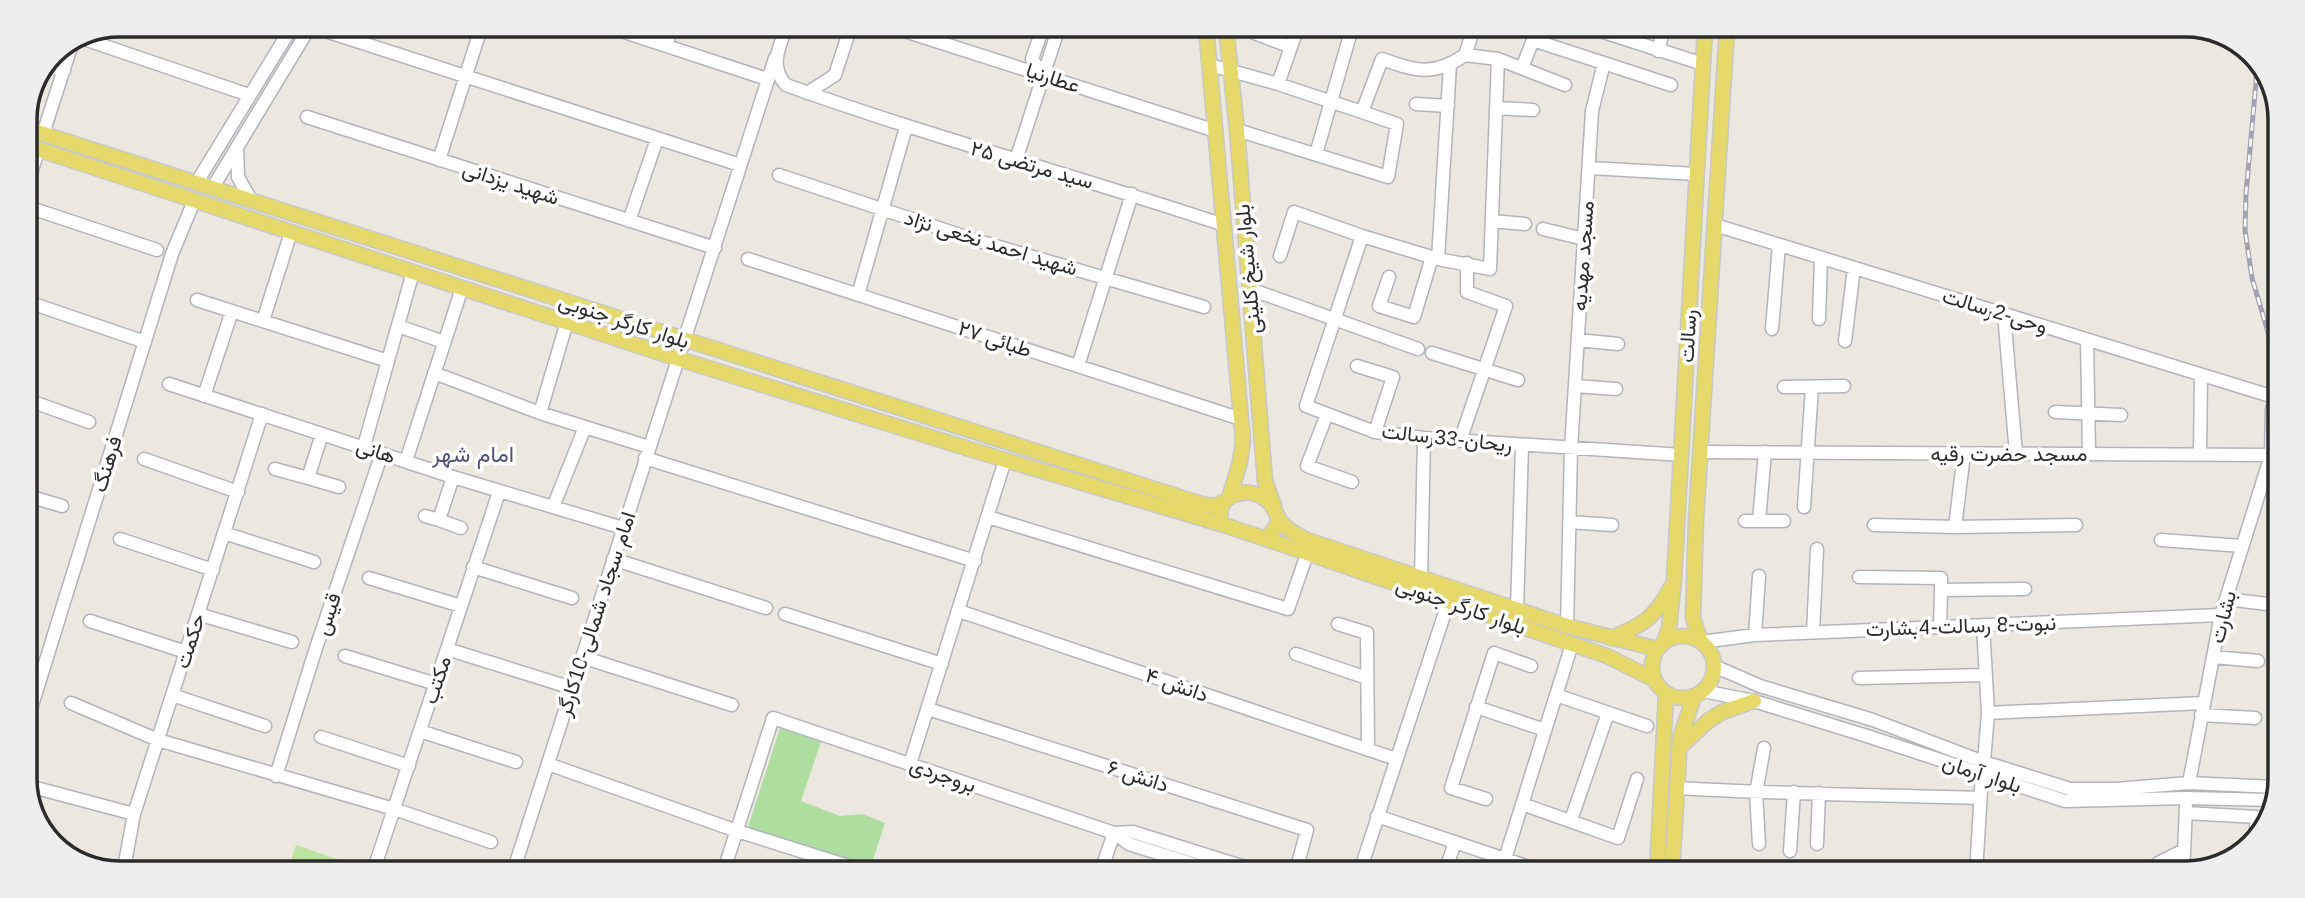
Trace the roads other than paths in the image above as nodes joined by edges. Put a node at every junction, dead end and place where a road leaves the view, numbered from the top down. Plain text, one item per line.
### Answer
1 (285, 37) edge
2 (303, 37) edge
3 (344, 37) edge
4 (478, 37) edge
5 (641, 37) edge
6 (669, 37) edge
7 (783, 37) edge
8 (847, 37) edge
9 (924, 37) edge
10 (1040, 37) edge
11 (1056, 37) edge
12 (1208, 37) edge
13 (1227, 37) edge
14 (1265, 37) edge
15 (1294, 37) edge
16 (1349, 37) edge
17 (1471, 37) edge
18 (1617, 37) edge
19 (1662, 37) edge
20 (1704, 37) edge
21 (1727, 37) edge
22 (92, 42) edge
23 (666, 45) junction
24 (1291, 47) junction
25 (1658, 51) junction
26 (69, 54) edge
27 (1465, 55) junction
28 (775, 58) junction
29 (1498, 58) junction
30 (1604, 63) junction
31 (1703, 64) junction
32 (1210, 65) junction
33 (1450, 65) junction
34 (55, 68) edge
35 (1522, 68) junction
36 (1230, 69) junction
37 (64, 71) junction
38 (835, 75) junction
39 (1044, 75) junction
40 (466, 77) junction
41 (767, 79) junction
42 (1278, 84) junction
43 (786, 85) junction
44 (1565, 85) dead end
45 (1671, 85) dead end
46 (807, 93) junction
47 (249, 94) junction
48 (762, 98) junction
49 (1331, 102) junction
50 (840, 104) junction
51 (1416, 104) dead end
52 (1448, 106) junction
53 (1496, 108) junction
54 (1533, 110) dead end
55 (1362, 112) junction
56 (307, 117) dead end
57 (906, 127) junction
58 (1237, 130) junction
59 (1216, 131) junction
60 (37, 132) edge
61 (43, 134) junction
62 (657, 139) junction
63 (37, 141) edge
64 (237, 146) junction
65 (37, 149) edge
66 (1316, 154) junction
67 (439, 160) junction
68 (1016, 160) junction
69 (740, 165) junction
70 (1589, 167) junction
71 (1697, 174) junction
72 (779, 176) dead end
73 (197, 182) junction
74 (213, 187) junction
75 (1132, 194) junction
76 (251, 200) junction
77 (194, 201) junction
78 (37, 210) edge
79 (883, 210) junction
80 (629, 221) junction
81 (1492, 221) junction
82 (1525, 224) dead end
83 (1224, 225) junction
84 (1715, 225) junction
85 (1543, 229) dead end
86 (291, 232) junction
87 (1363, 236) junction
88 (1584, 239) junction
89 (1779, 245) junction
90 (715, 248) junction
91 (157, 250) dead end
92 (1280, 256) dead end
93 (1435, 258) junction
94 (1821, 258) junction
95 (748, 259) dead end
96 (1467, 263) junction
97 (1854, 268) junction
98 (413, 272) junction
99 (1106, 277) junction
100 (1389, 277) dead end
101 (462, 288) junction
102 (1250, 289) junction
103 (858, 295) junction
104 (197, 300) dead end
105 (37, 304) edge
106 (1204, 307) dead end
107 (232, 311) junction
108 (2004, 314) junction
109 (1819, 319) dead end
110 (1335, 320) junction
111 (263, 321) junction
112 (567, 322) junction
113 (398, 326) junction
114 (1772, 329) dead end
115 (1578, 340) junction
116 (2087, 340) junction
117 (685, 341) junction
118 (1845, 341) dead end
119 (145, 342) junction
120 (444, 342) junction
121 (1618, 344) dead end
122 (1418, 349) dead end
123 (1432, 353) dead end
124 (679, 359) junction
125 (388, 360) junction
126 (1078, 366) junction
127 (1357, 366) dead end
128 (1485, 369) junction
129 (434, 373) junction
130 (2201, 375) junction
131 (1518, 380) dead end
132 (169, 384) dead end
133 (1575, 386) junction
134 (1844, 386) dead end
135 (1784, 387) dead end
136 (1812, 387) junction
137 (1616, 389) dead end
138 (204, 396) junction
139 (2268, 401) edge
140 (37, 403) edge
141 (2055, 412) dead end
142 (540, 413) junction
143 (262, 414) junction
144 (1327, 414) junction
145 (2088, 414) junction
146 (2121, 415) dead end
147 (1241, 419) junction
148 (89, 422) dead end
149 (584, 427) junction
150 (1375, 432) junction
151 (322, 434) junction
152 (1424, 438) junction
153 (1460, 441) junction
154 (364, 446) junction
155 (1522, 446) junction
156 (1571, 449) junction
157 (1702, 452) junction
158 (1765, 452) junction
159 (383, 453) junction
160 (647, 453) junction
161 (1807, 453) junction
162 (1682, 454) junction
163 (1964, 454) junction
164 (2016, 454) junction
165 (2089, 454) junction
166 (2200, 455) junction
167 (2268, 455) edge
168 (144, 459) dead end
169 (1005, 460) junction
170 (405, 461) junction
171 (1240, 462) junction
172 (1263, 463) junction
173 (2268, 464) edge
174 (275, 469) dead end
175 (453, 477) junction
176 (309, 478) junction
177 (1352, 482) dead end
178 (339, 487) dead end
179 (238, 492) junction
180 (499, 492) junction
181 (37, 499) edge
182 (1226, 500) junction
183 (62, 506) dead end
184 (553, 507) junction
185 (1804, 507) dead end
186 (1277, 514) junction
187 (425, 516) dead end
188 (988, 517) junction
189 (439, 520) junction
190 (1745, 521) dead end
191 (1759, 521) junction
192 (1784, 521) dead end
193 (1569, 522) junction
194 (1222, 524) junction
195 (1612, 524) dead end
196 (1874, 525) dead end
197 (2076, 525) dead end
198 (1955, 527) junction
199 (461, 528) dead end
200 (623, 528) junction
201 (224, 533) junction
202 (120, 539) dead end
203 (1266, 539) junction
204 (2161, 540) dead end
205 (2242, 546) junction
206 (1817, 549) dead end
207 (1307, 554) junction
208 (613, 559) junction
209 (975, 561) junction
210 (314, 562) dead end
211 (473, 567) junction
212 (213, 570) junction
213 (1759, 576) dead end
214 (1859, 577) dead end
215 (369, 578) dead end
216 (1421, 579) junction
217 (1674, 580) junction
218 (2025, 589) dead end
219 (1941, 590) junction
220 (572, 597) dead end
221 (2227, 599) junction
222 (1449, 600) junction
223 (2268, 604) edge
224 (461, 606) junction
225 (766, 608) dead end
226 (1517, 610) junction
227 (959, 611) junction
228 (1671, 612) junction
229 (198, 614) junction
230 (785, 614) dead end
231 (1693, 614) junction
232 (2221, 615) junction
233 (90, 621) dead end
234 (1338, 624) dead end
235 (1983, 625) junction
236 (1567, 626) junction
237 (1940, 627) junction
238 (1813, 632) junction
239 (1755, 635) junction
240 (1611, 639) junction
241 (292, 642) dead end
242 (1701, 642) junction
243 (1572, 644) junction
244 (1660, 645) junction
245 (447, 649) junction
246 (186, 652) junction
247 (1296, 654) dead end
248 (345, 656) dead end
249 (582, 657) junction
250 (2213, 657) junction
251 (2258, 661) dead end
252 (942, 664) junction
253 (1531, 666) dead end
254 (1714, 666) junction
255 (1986, 675) junction
256 (1367, 678) junction
257 (1859, 678) dead end
258 (1654, 679) junction
259 (436, 684) junction
260 (572, 688) junction
261 (37, 689) edge
262 (1666, 694) junction
263 (1698, 694) junction
264 (172, 695) junction
265 (1556, 695) junction
266 (1754, 701) junction
267 (72, 702) dead end
268 (732, 705) dead end
269 (1476, 707) junction
270 (928, 709) junction
271 (2202, 709) junction
272 (1608, 713) junction
273 (1988, 713) junction
274 (2255, 719) dead end
275 (265, 726) dead end
276 (1647, 726) dead end
277 (1545, 730) junction
278 (420, 732) junction
279 (321, 737) dead end
280 (158, 740) junction
281 (1679, 748) junction
282 (1764, 748) dead end
283 (1368, 750) junction
284 (1396, 759) junction
285 (516, 762) dead end
286 (548, 764) junction
287 (910, 764) junction
288 (408, 765) junction
289 (1983, 768) junction
290 (276, 776) junction
291 (1637, 779) dead end
292 (2189, 783) junction
293 (37, 788) edge
294 (1677, 788) junction
295 (1794, 792) junction
296 (1756, 793) junction
297 (1819, 793) junction
298 (2267, 793) edge
299 (2267, 793) edge
300 (1980, 798) junction
301 (2186, 798) junction
302 (1486, 799) dead end
303 (1522, 804) junction
304 (394, 810) junction
305 (2186, 813) junction
306 (134, 814) junction
307 (1377, 816) junction
308 (1571, 820) junction
309 (2257, 820) edge
310 (737, 831) junction
311 (1114, 833) junction
312 (491, 842) dead end
313 (1455, 842) junction
314 (1759, 844) dead end
315 (1818, 844) dead end
316 (2184, 850) junction
317 (1790, 851) dead end
318 (1505, 859) junction
319 (1202, 860) joint
320 (127, 861) edge
321 (377, 861) edge
322 (517, 861) edge
323 (727, 861) edge
324 (832, 861) edge
325 (1104, 861) edge
326 (1207, 861) edge
327 (1299, 861) edge
328 (1363, 861) edge
329 (1449, 861) edge
330 (1509, 861) edge
331 (1658, 861) edge
332 (1673, 861) edge
333 (1977, 861) edge
334 (2162, 861) edge
335 (2184, 861) edge

1 - 47 street
2 - 64 street
3 - 40 street
4 - 40 street
5 - 23 street
6 - 23 street
7 - 28 street, امام سجاد شمالی-10کارگر
8 - 38 street
9 - 39 street, عطارنیا
10 - 39 street
11 - 39 street
12 - 32 main road, بلوار شیخ کلینی
13 - 36 main road, بلوار شیخ کلینی
14 - 24 street
15 - 24 street
16 - 49 street
17 - 27 street
18 - 25 street
19 - 25 street
20 - 31 main road, رسالت
21 - 84 main road, رسالت
22 - 47 street
23 - 41 street
24 - 42 street
25 - 31 street
26 - 37 street
27 - 29 street
27 - 33 street
28 - 41 street, امام سجاد شمالی-10کارگر
28 - 43 street
29 - 35 street
29 - 53 street
30 - 35 street
30 - 45 street
30 - 70 street, مسجد مهدیه
31 - 71 main road, رسالت
32 - 36 street
32 - 59 main road, بلوار شیخ کلینی
33 - 52 street
33 - 55 street
34 - 37 street
35 - 44 street
36 - 42 street
36 - 58 main road, بلوار شیخ کلینی
37 - 61 street
38 - 46 street
38 - 50 street
39 - 59 street, عطارنیا
39 - 68 street
40 - 62 street
40 - 67 street
41 - 48 street, امام سجاد شمالی-10کارگر
42 - 49 street
43 - 46 street, ۲۵ سید مرتضی
43 - 48 street
46 - 50 street, ۲۵ سید مرتضی
47 - 73 street
48 - 69 street, امام سجاد شمالی-10کارگر
49 - 55 street
49 - 66 street
50 - 57 street, ۲۵ سید مرتضی
51 - 52 street
52 - 93 street
53 - 54 street
53 - 81 street
55 - 66 street
56 - 67 street, شهید یزدانی
57 - 68 street, ۲۵ سید مرتضی
57 - 79 street
58 - 66 street
58 - 102 main road, بلوار شیخ کلینی
59 - 83 main road, بلوار شیخ کلینی
60 - 61 main road, بلوار کارگر جنوبی
61 - 63 main road
61 - 73 main road, بلوار کارگر جنوبی
62 - 69 street
62 - 80 street
64 - 74 street
64 - 76 street
65 - 77 main road, بلوار کارگر جنوبی
67 - 80 street, شهید یزدانی
68 - 75 street, ۲۵ سید مرتضی
69 - 90 street, امام سجاد شمالی-10کارگر
70 - 71 street
70 - 88 street, مسجد مهدیه
71 - 162 main road, رسالت
72 - 79 street, شهید احمد نخعی نژاد
73 - 74 main road, بلوار کارگر جنوبی
73 - 77 main road
74 - 76 main road, بلوار کارگر جنوبی
74 - 77 main road
75 - 83 street, ۲۵ سید مرتضی
75 - 99 street
76 - 117 main road, بلوار کارگر جنوبی
77 - 86 main road, بلوار کارگر جنوبی
77 - 119 street, فرهنگ
78 - 91 street
79 - 99 street, شهید احمد نخعی نژاد
79 - 103 street
80 - 90 street, شهید یزدانی
81 - 82 street
81 - 96 street
83 - 147 main road, بلوار شیخ کلینی
84 - 89 street, وحی-2رسالت
84 - 157 main road, رسالت
85 - 88 street
86 - 98 main road, بلوار کارگر جنوبی
86 - 111 street
87 - 92 street
87 - 93 street
87 - 110 street
88 - 115 street, مسجد مهدیه
89 - 94 street, وحی-2رسالت
89 - 114 street
90 - 117 street, امام سجاد شمالی-10کارگر
93 - 96 street
93 - 100 street
94 - 97 street, وحی-2رسالت
94 - 109 street
95 - 103 street, طبائی ۲۷
96 - 128 street
97 - 108 street, وحی-2رسالت
97 - 118 street
98 - 101 main road, بلوار کارگر جنوبی
98 - 113 street
99 - 106 street, شهید احمد نخعی نژاد
99 - 126 street
101 - 112 main road, بلوار کارگر جنوبی
101 - 120 street
102 - 110 street
102 - 172 main road, بلوار شیخ کلینی
103 - 126 street, طبائی ۲۷
104 - 107 street
105 - 119 street
107 - 111 street
107 - 138 street
108 - 116 street, وحی-2رسالت
108 - 164 street
110 - 122 street
110 - 144 street, ریحان-33رسالت
111 - 125 street
112 - 124 main road, بلوار کارگر جنوبی
112 - 142 street
113 - 120 street
113 - 125 street
115 - 121 street
115 - 133 street, مسجد مهدیه
116 - 130 street, وحی-2رسالت
116 - 145 street
117 - 124 street, امام سجاد شمالی-10کارگر
117 - 182 main road, بلوار کارگر جنوبی
119 - 261 street, فرهنگ
120 - 129 street
123 - 128 street
124 - 160 street, امام سجاد شمالی-10کارگر
124 - 169 main road, بلوار کارگر جنوبی
125 - 154 street
126 - 147 street, طبائی ۲۷
127 - 150 street
128 - 131 street
128 - 153 street
129 - 142 street
129 - 170 street
130 - 139 street, وحی-2رسالت
130 - 166 street
132 - 138 street, هانی
133 - 137 street
133 - 156 street, مسجد مهدیه
134 - 136 street
135 - 136 street
136 - 161 street
138 - 143 street, هانی
140 - 148 street
141 - 145 street
142 - 149 street
143 - 151 street, هانی
143 - 179 street, حکمت
144 - 150 street, ریحان-33رسالت
144 - 177 street
145 - 146 street
145 - 165 street
147 - 171 main road, بلوار شیخ کلینی
149 - 160 street
149 - 184 street
150 - 152 street, ریحان-33رسالت
151 - 154 street, هانی
151 - 176 street
152 - 153 street, ریحان-33رسالت
152 - 216 street
153 - 155 street, ریحان-33رسالت
154 - 159 street, هانی
155 - 156 street, ریحان-33رسالت
155 - 226 street
156 - 162 street, ریحان-33رسالت
156 - 193 street, مسجد مهدیه
157 - 158 street, مسجد حضرت رقیه
157 - 231 main road, رسالت
158 - 161 street, مسجد حضرت رقیه
158 - 191 street
159 - 170 street, هانی
159 - 290 street, قیس
160 - 200 street, امام سجاد شمالی-10کارگر
160 - 209 street
161 - 163 street, مسجد حضرت رقیه
161 - 185 street
162 - 217 main road, رسالت
163 - 164 street, مسجد حضرت رقیه
163 - 198 street
164 - 165 street, مسجد حضرت رقیه
165 - 166 street, مسجد حضرت رقیه
166 - 167 street, مسجد حضرت رقیه
168 - 179 street
169 - 188 street
169 - 194 main road, بلوار کارگر جنوبی
170 - 175 street, هانی
171 - 172 main road
171 - 182 main road, بلوار شیخ کلینی
172 - 186 main road, بلوار شیخ کلینی
173 - 205 street, بشارت
174 - 176 street
175 - 180 street, هانی
175 - 189 street
176 - 178 street
179 - 201 street, حکمت
180 - 184 street, هانی
180 - 211 street, مکتب
181 - 183 street
182 - 186 main road
182 - 194 main road
184 - 200 street, هانی
186 - 203 main road
186 - 216 main road, بلوار کارگر جنوبی
187 - 189 street
188 - 207 street
188 - 209 street
189 - 199 street
190 - 191 street
191 - 192 street
193 - 195 street
193 - 236 street, مسجد مهدیه
194 - 203 main road
196 - 198 street
197 - 198 street
200 - 208 street, امام سجاد شمالی-10کارگر
201 - 210 street
201 - 212 street, حکمت
202 - 212 street
203 - 207 main road, بلوار کارگر جنوبی
204 - 205 street
205 - 221 street, بشارت
206 - 238 street
207 - 222 main road, بلوار کارگر جنوبی
208 - 225 street
208 - 249 street, امام سجاد شمالی-10کارگر
209 - 227 street
211 - 220 street
211 - 224 street, مکتب
212 - 229 street, حکمت
213 - 239 street
214 - 219 street
215 - 224 street
216 - 226 main road, بلوار کارگر جنوبی
217 - 228 main road, رسالت
217 - 240 main road
218 - 219 street
219 - 237 street
221 - 223 street
221 - 232 street, بشارت
222 - 243 main road, بلوار کارگر جنوبی
222 - 284 street
224 - 245 street, مکتب
226 - 236 main road, بلوار کارگر جنوبی
227 - 252 street
227 - 283 street, دانش ۴
228 - 231 main road
228 - 244 main road, رسالت
229 - 241 street
229 - 246 street, حکمت
230 - 252 street
231 - 242 main road, رسالت
232 - 235 street, نبوت-8 رسالت-4بشارت
232 - 250 street, بشارت
233 - 246 street
234 - 256 street
235 - 237 street, نبوت-8 رسالت-4بشارت
235 - 255 street
236 - 240 main road, بلوار کارگر جنوبی
237 - 238 street, نبوت-8 رسالت-4بشارت
238 - 239 street, نبوت-8 رسالت-4بشارت
239 - 242 street, نبوت-8 رسالت-4بشارت
240 - 244 main road, بلوار کارگر جنوبی
242 - 244 main road
242 - 254 main road
243 - 258 main road, بلوار کارگر جنوبی
243 - 265 street
244 - 258 main road
245 - 259 street, مکتب
245 - 260 street
246 - 264 street, حکمت
247 - 256 street
248 - 259 street
249 - 260 street, امام سجاد شمالی-10کارگر
249 - 268 street
250 - 251 street
250 - 271 street, بشارت
252 - 270 street
253 - 269 street
254 - 263 main road
254 - 289 street, بلوار آرمان
255 - 257 street
255 - 273 street
256 - 283 street
258 - 262 main road
259 - 278 street, مکتب
260 - 286 street, امام سجاد شمالی-10کارگر
262 - 263 main road
262 - 331 main road
263 - 266 street, بلوار آرمان
263 - 281 main road
264 - 275 street
264 - 280 street, حکمت
265 - 272 street
265 - 277 street
266 - 281 main road
266 - 289 street, بلوار آرمان
267 - 280 street
269 - 277 street
269 - 302 street
270 - 287 street
270 - 327 street, دانش ۶
271 - 273 street
271 - 274 street
271 - 292 street, بشارت
272 - 276 street
272 - 308 street
273 - 289 street
277 - 303 street
278 - 285 street
278 - 288 street, مکتب
279 - 288 street
280 - 290 street
280 - 306 street, حکمت
281 - 294 main road
282 - 296 street
283 - 284 street, دانش ۴
284 - 307 street
286 - 310 street
286 - 322 street, امام سجاد شمالی-10کارگر
287 - 310 street, بروجردی
287 - 311 street, بروجردی
288 - 304 street, مکتب
289 - 292 street, بلوار آرمان
289 - 300 street
289 - 301 street, بلوار آرمان
290 - 304 street
291 - 308 street
292 - 298 street, بلوار آرمان
293 - 306 street
294 - 296 street
294 - 332 main road
295 - 296 street
295 - 297 street
295 - 317 street
296 - 314 street
297 - 300 street
297 - 315 street
299 - 301 street, بلوار آرمان
300 - 333 street
301 - 305 street
303 - 308 street
303 - 318 street
304 - 312 street
304 - 321 street, مکتب
305 - 309 street
305 - 316 street
306 - 320 street, حکمت
307 - 313 street
307 - 328 street
310 - 323 street
310 - 324 street
311 - 319 street, بروجردی
311 - 325 street
313 - 318 street
313 - 329 street
316 - 334 street
316 - 335 street
318 - 330 street
319 - 326 street, بروجردی

